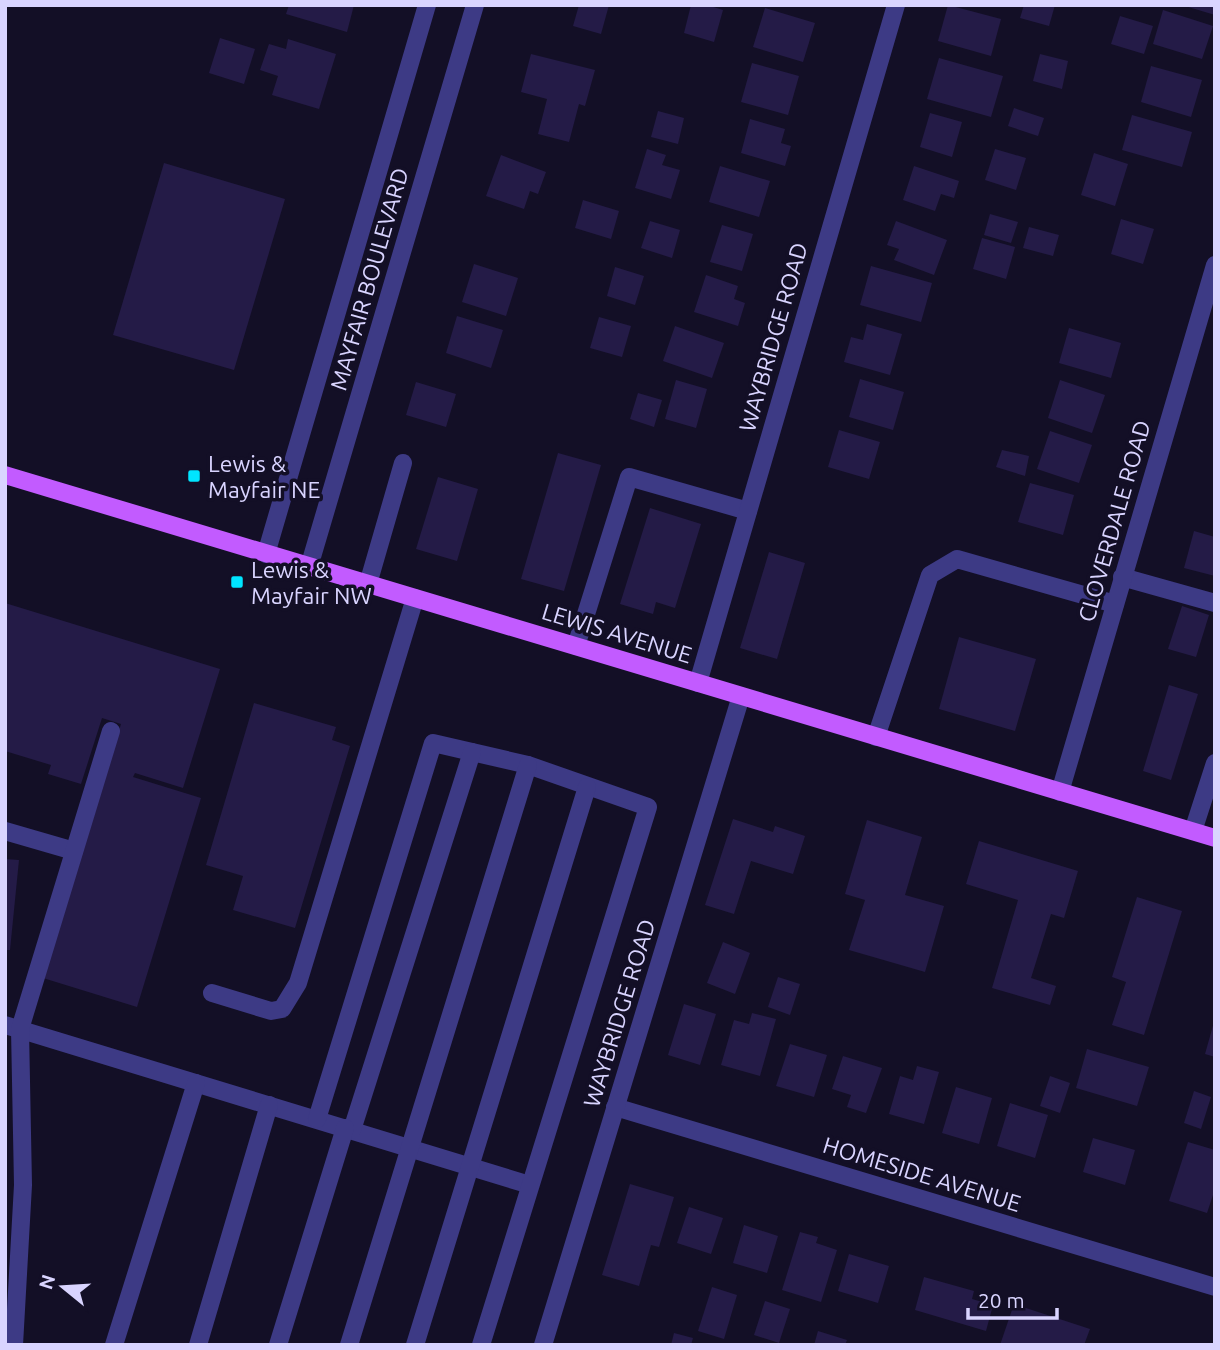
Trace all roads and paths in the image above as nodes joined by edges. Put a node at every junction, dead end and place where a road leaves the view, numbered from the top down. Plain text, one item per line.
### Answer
1 (427, 5) edge
2 (475, 5) edge
3 (895, 5) edge
4 (1215, 265) edge
5 (403, 463) dead end
6 (5, 475) edge
7 (748, 511) junction
8 (266, 554) junction
9 (309, 567) junction
10 (1122, 577) junction
11 (368, 584) junction
12 (415, 598) junction
13 (1215, 603) edge
14 (1115, 604) junction
15 (576, 646) junction
16 (698, 683) junction
17 (741, 696) junction
18 (111, 732) dead end
19 (876, 737) junction
20 (471, 752) junction
21 (1215, 763) edge
22 (528, 765) junction
23 (586, 787) junction
24 (1060, 792) junction
25 (5, 831) edge
26 (1193, 831) junction
27 (1215, 838) edge
28 (74, 851) junction
29 (212, 993) dead end
30 (13, 1027) edge
31 (197, 1083) junction
32 (269, 1105) junction
33 (615, 1107) junction
34 (317, 1119) junction
35 (349, 1129) junction
36 (410, 1148) junction
37 (470, 1166) junction
38 (530, 1185) junction
39 (1215, 1287) edge
40 (14, 1345) edge
41 (114, 1345) edge
42 (198, 1345) edge
43 (278, 1345) edge
44 (349, 1345) edge
45 (415, 1345) edge
46 (481, 1345) edge
47 (543, 1345) edge

1 - 8 street, MAYFAIR BOULEVARD
2 - 9 street, MAYFAIR BOULEVARD
3 - 7 street, WAYBRIDGE ROAD
4 - 10 street, CLOVERDALE ROAD
5 - 11 street
6 - 8 main road, LEWIS AVENUE
7 - 15 street
7 - 16 street, WAYBRIDGE ROAD
8 - 9 main road, LEWIS AVENUE
9 - 11 main road, LEWIS AVENUE
10 - 13 street
10 - 14 street, CLOVERDALE ROAD
11 - 12 main road, LEWIS AVENUE
12 - 15 main road, LEWIS AVENUE
12 - 29 street
14 - 19 street
14 - 24 street, CLOVERDALE ROAD
15 - 16 main road, LEWIS AVENUE
16 - 17 main road, LEWIS AVENUE
17 - 19 main road, LEWIS AVENUE
17 - 33 street, WAYBRIDGE ROAD
18 - 28 street
19 - 24 main road, LEWIS AVENUE
20 - 22 street
20 - 34 street
20 - 35 street
21 - 26 street
22 - 23 street
22 - 36 street
23 - 37 street
23 - 38 street
24 - 26 main road, LEWIS AVENUE
25 - 28 street
26 - 27 main road, LEWIS AVENUE
28 - 30 street
30 - 31 street
30 - 40 street
31 - 32 street
31 - 41 street
32 - 34 street
32 - 42 street
33 - 39 street, HOMESIDE AVENUE
33 - 47 street, WAYBRIDGE ROAD
34 - 35 street
35 - 36 street
35 - 43 street
36 - 37 street
36 - 44 street
37 - 38 street
37 - 45 street
38 - 46 street

